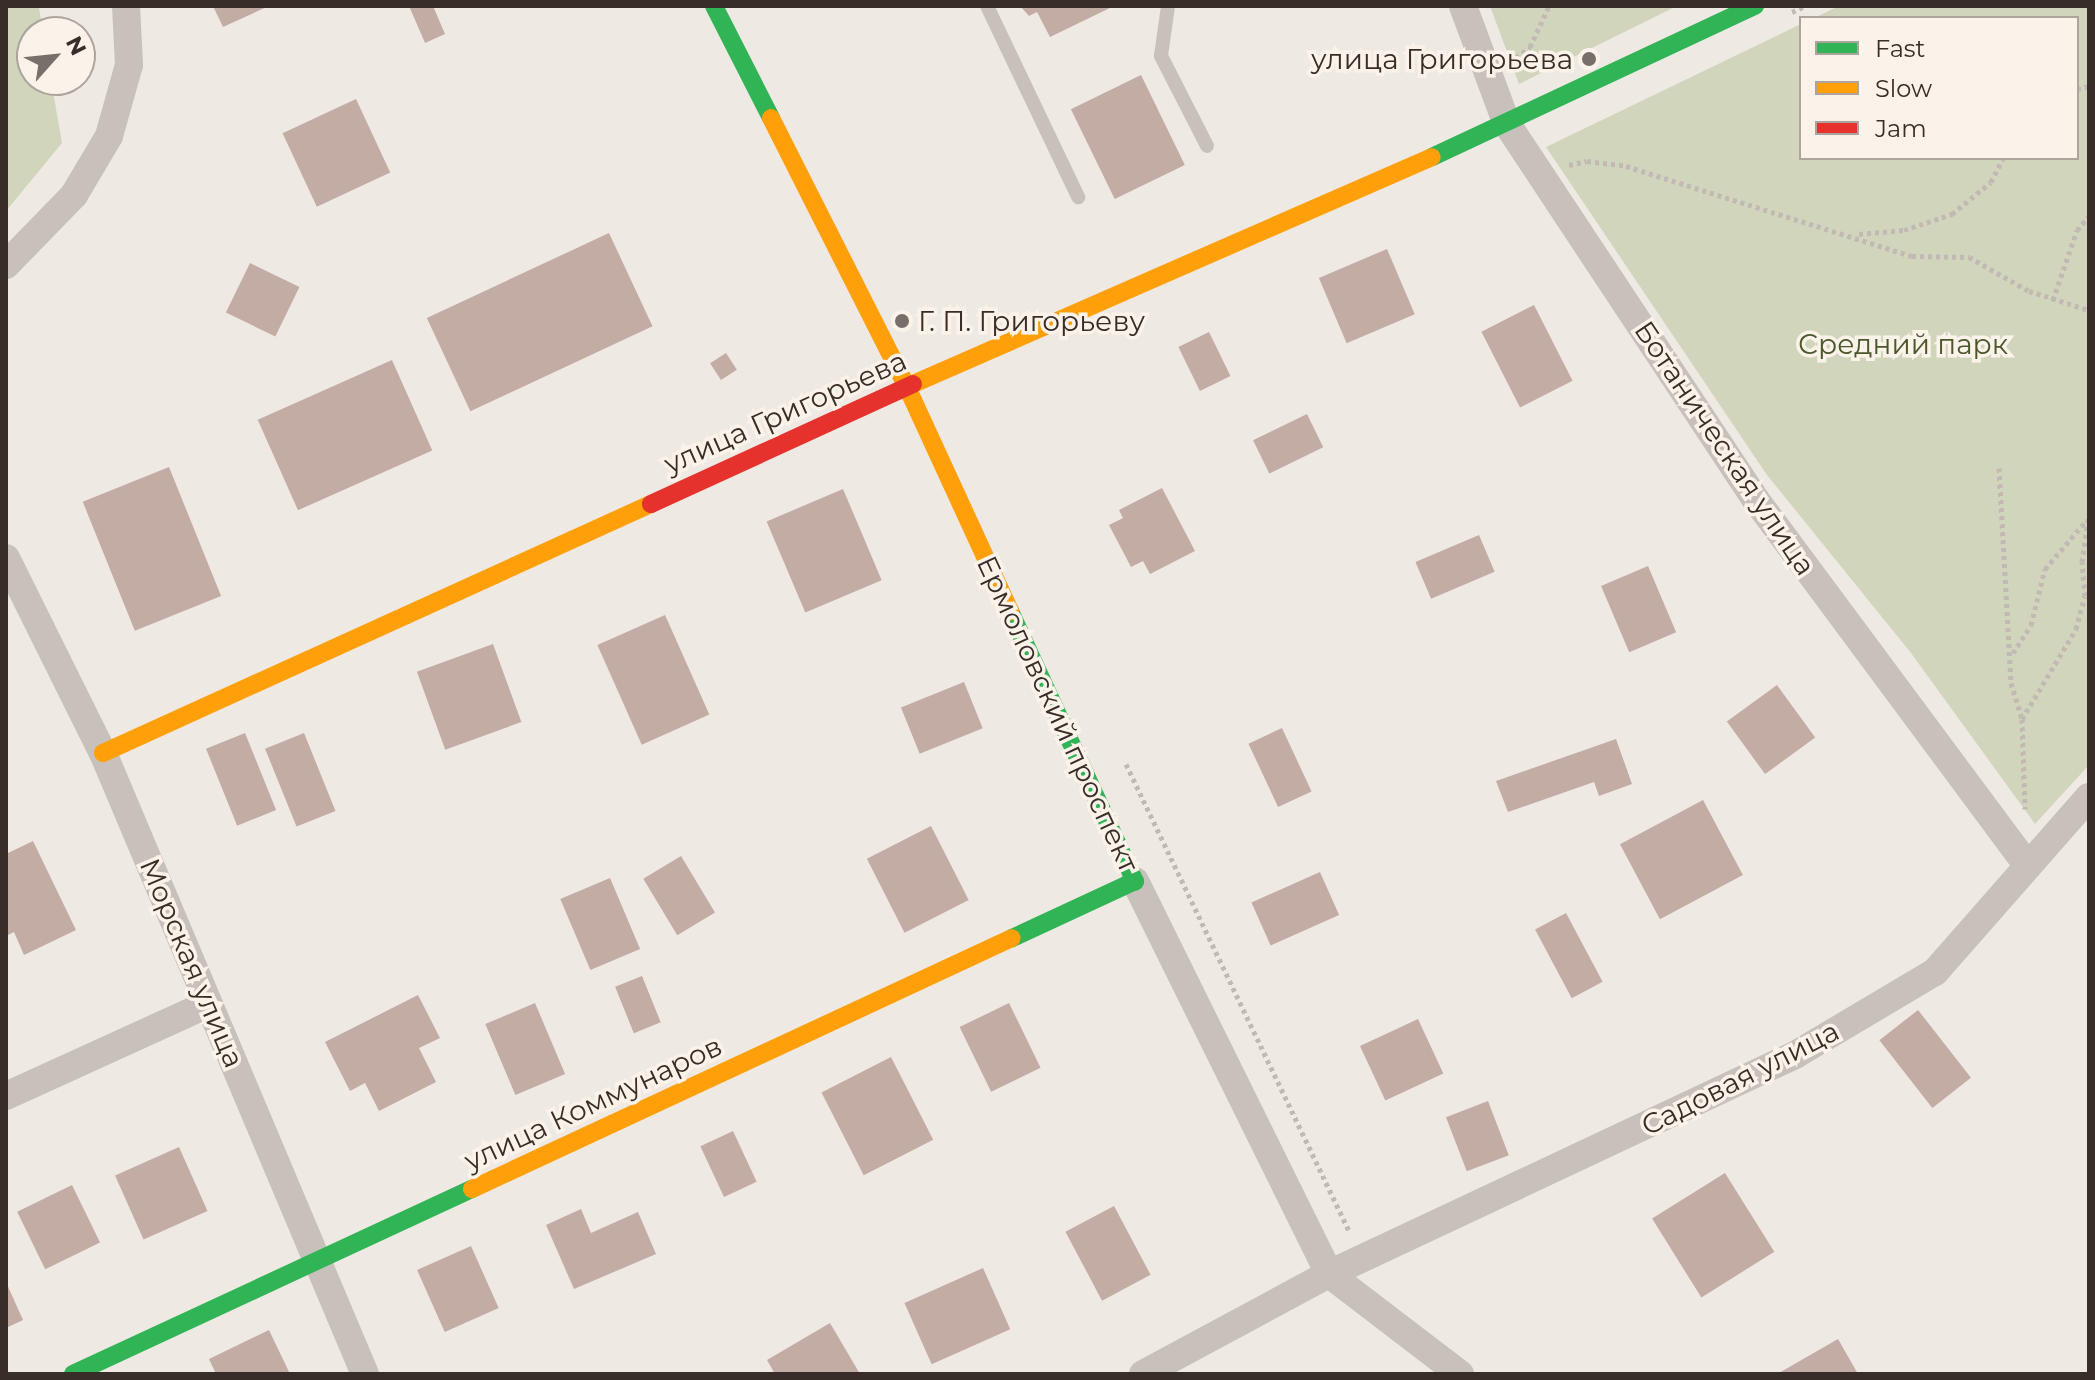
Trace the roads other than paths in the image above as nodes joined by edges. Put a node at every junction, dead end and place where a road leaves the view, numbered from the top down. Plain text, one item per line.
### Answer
1 (126, 6) edge
2 (714, 6) edge
3 (987, 6) edge
4 (1168, 6) edge
5 (1463, 6) edge
6 (1755, 6) edge
7 (1507, 124) junction
8 (1207, 146) dead end
9 (1078, 197) dead end
10 (6, 265) edge
11 (907, 387) junction
12 (6, 558) edge
13 (103, 753) junction
14 (2089, 797) edge
15 (2028, 866) junction
16 (1135, 881) junction
17 (208, 1004) junction
18 (6, 1096) edge
19 (320, 1262) junction
20 (1329, 1274) junction
21 (73, 1374) edge
22 (365, 1374) edge
23 (1143, 1374) edge
24 (1460, 1374) edge

1 - 10 street
2 - 11 street, Ермоловский проспект
3 - 9 lane
4 - 8 lane
5 - 7 street, Ботаническая улица
6 - 7 street, улица Григорьева
7 - 11 street, улица Григорьева
7 - 15 street, Ботаническая улица
11 - 13 street, улица Григорьева
11 - 16 street, Ермоловский проспект
12 - 13 street, Морская улица
13 - 17 street, Морская улица
14 - 15 street, Садовая улица
15 - 20 street, Садовая улица
16 - 19 street, улица Коммунаров
16 - 20 street, Ермоловский проспект
17 - 18 street
17 - 19 street, Морская улица
19 - 21 street, улица Коммунаров
19 - 22 street, Морская улица
20 - 23 street, Садовая улица
20 - 24 street, Ермоловский проспект

